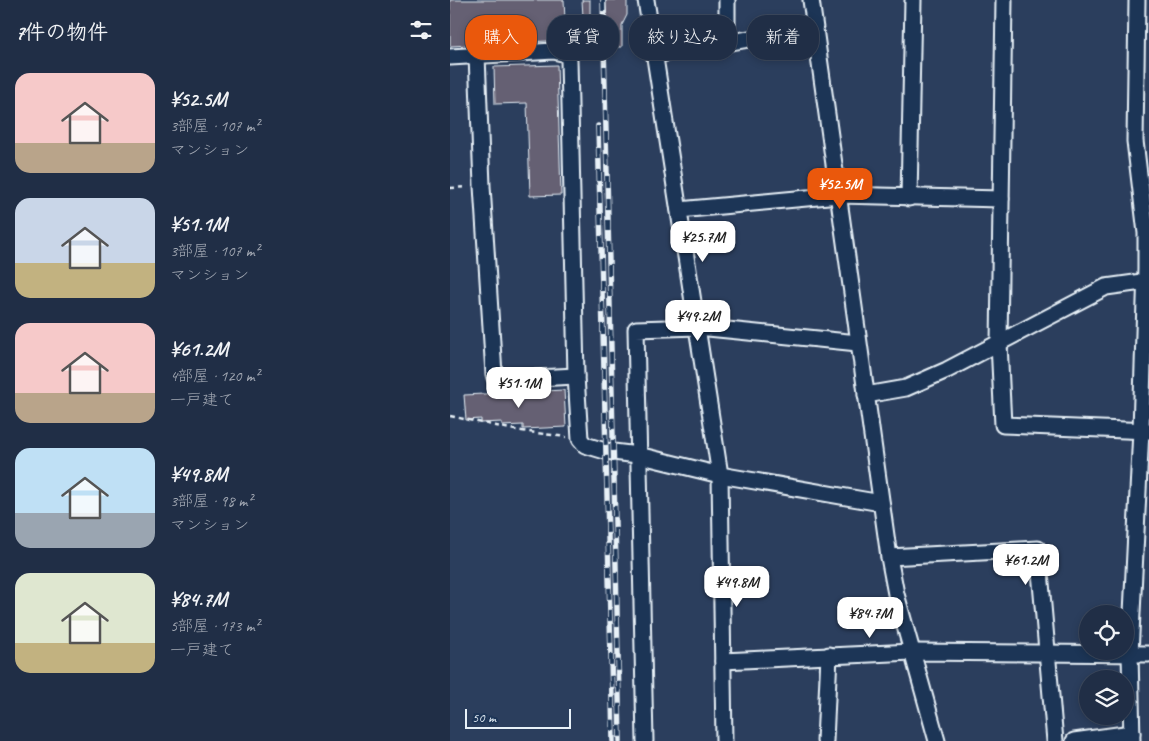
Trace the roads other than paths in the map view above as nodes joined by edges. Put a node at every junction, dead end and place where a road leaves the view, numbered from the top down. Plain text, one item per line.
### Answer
1 (646, 0) edge
2 (727, 0) edge
3 (810, 0) edge
4 (913, 0) edge
5 (1004, 0) edge
6 (1137, 0) edge
7 (648, 15) edge
8 (727, 15) edge
9 (812, 15) edge
10 (537, 52) edge
11 (465, 56) edge
12 (450, 57) edge
13 (477, 60) edge
14 (656, 60) edge
15 (819, 60) edge
16 (839, 195) junction
17 (909, 198) junction
18 (1001, 199) junction
19 (679, 210) junction
20 (1148, 281) edge
21 (698, 327) junction
22 (858, 343) junction
23 (999, 343) junction
24 (576, 376) junction
25 (866, 395) junction
26 (1145, 431) edge
27 (638, 455) junction
28 (720, 475) junction
29 (881, 503) junction
30 (889, 556) junction
31 (1133, 605) edge
32 (912, 652) junction
33 (1047, 653) junction
34 (1079, 653) edge
35 (1134, 654) edge
36 (1149, 654) edge
37 (829, 656) junction
38 (1130, 660) edge
39 (723, 661) junction
40 (1132, 737) edge
41 (645, 741) edge
42 (724, 741) edge
43 (825, 741) edge
44 (937, 741) edge
45 (1055, 741) edge
46 (1074, 741) edge

1 - 7 street
2 - 8 street
3 - 9 street
4 - 17 street
5 - 18 street
6 - 20 street
10 - 24 street
11 - 12 street
13 - 24 street
14 - 19 street
15 - 16 street
16 - 17 street
16 - 19 street
16 - 22 street
17 - 18 street
18 - 23 street
19 - 21 street
20 - 23 street
20 - 26 street
21 - 22 street
21 - 27 street
21 - 28 street
22 - 25 street
23 - 25 street
23 - 26 street
24 - 27 street
25 - 29 street
26 - 31 street
27 - 28 street
27 - 41 street
28 - 29 street
28 - 39 street
29 - 30 street
30 - 32 street
30 - 33 street
32 - 33 street
32 - 37 street
32 - 44 street
33 - 34 street
33 - 45 street
35 - 36 street
37 - 39 street
37 - 43 street
38 - 40 street
39 - 42 street
40 - 46 street

